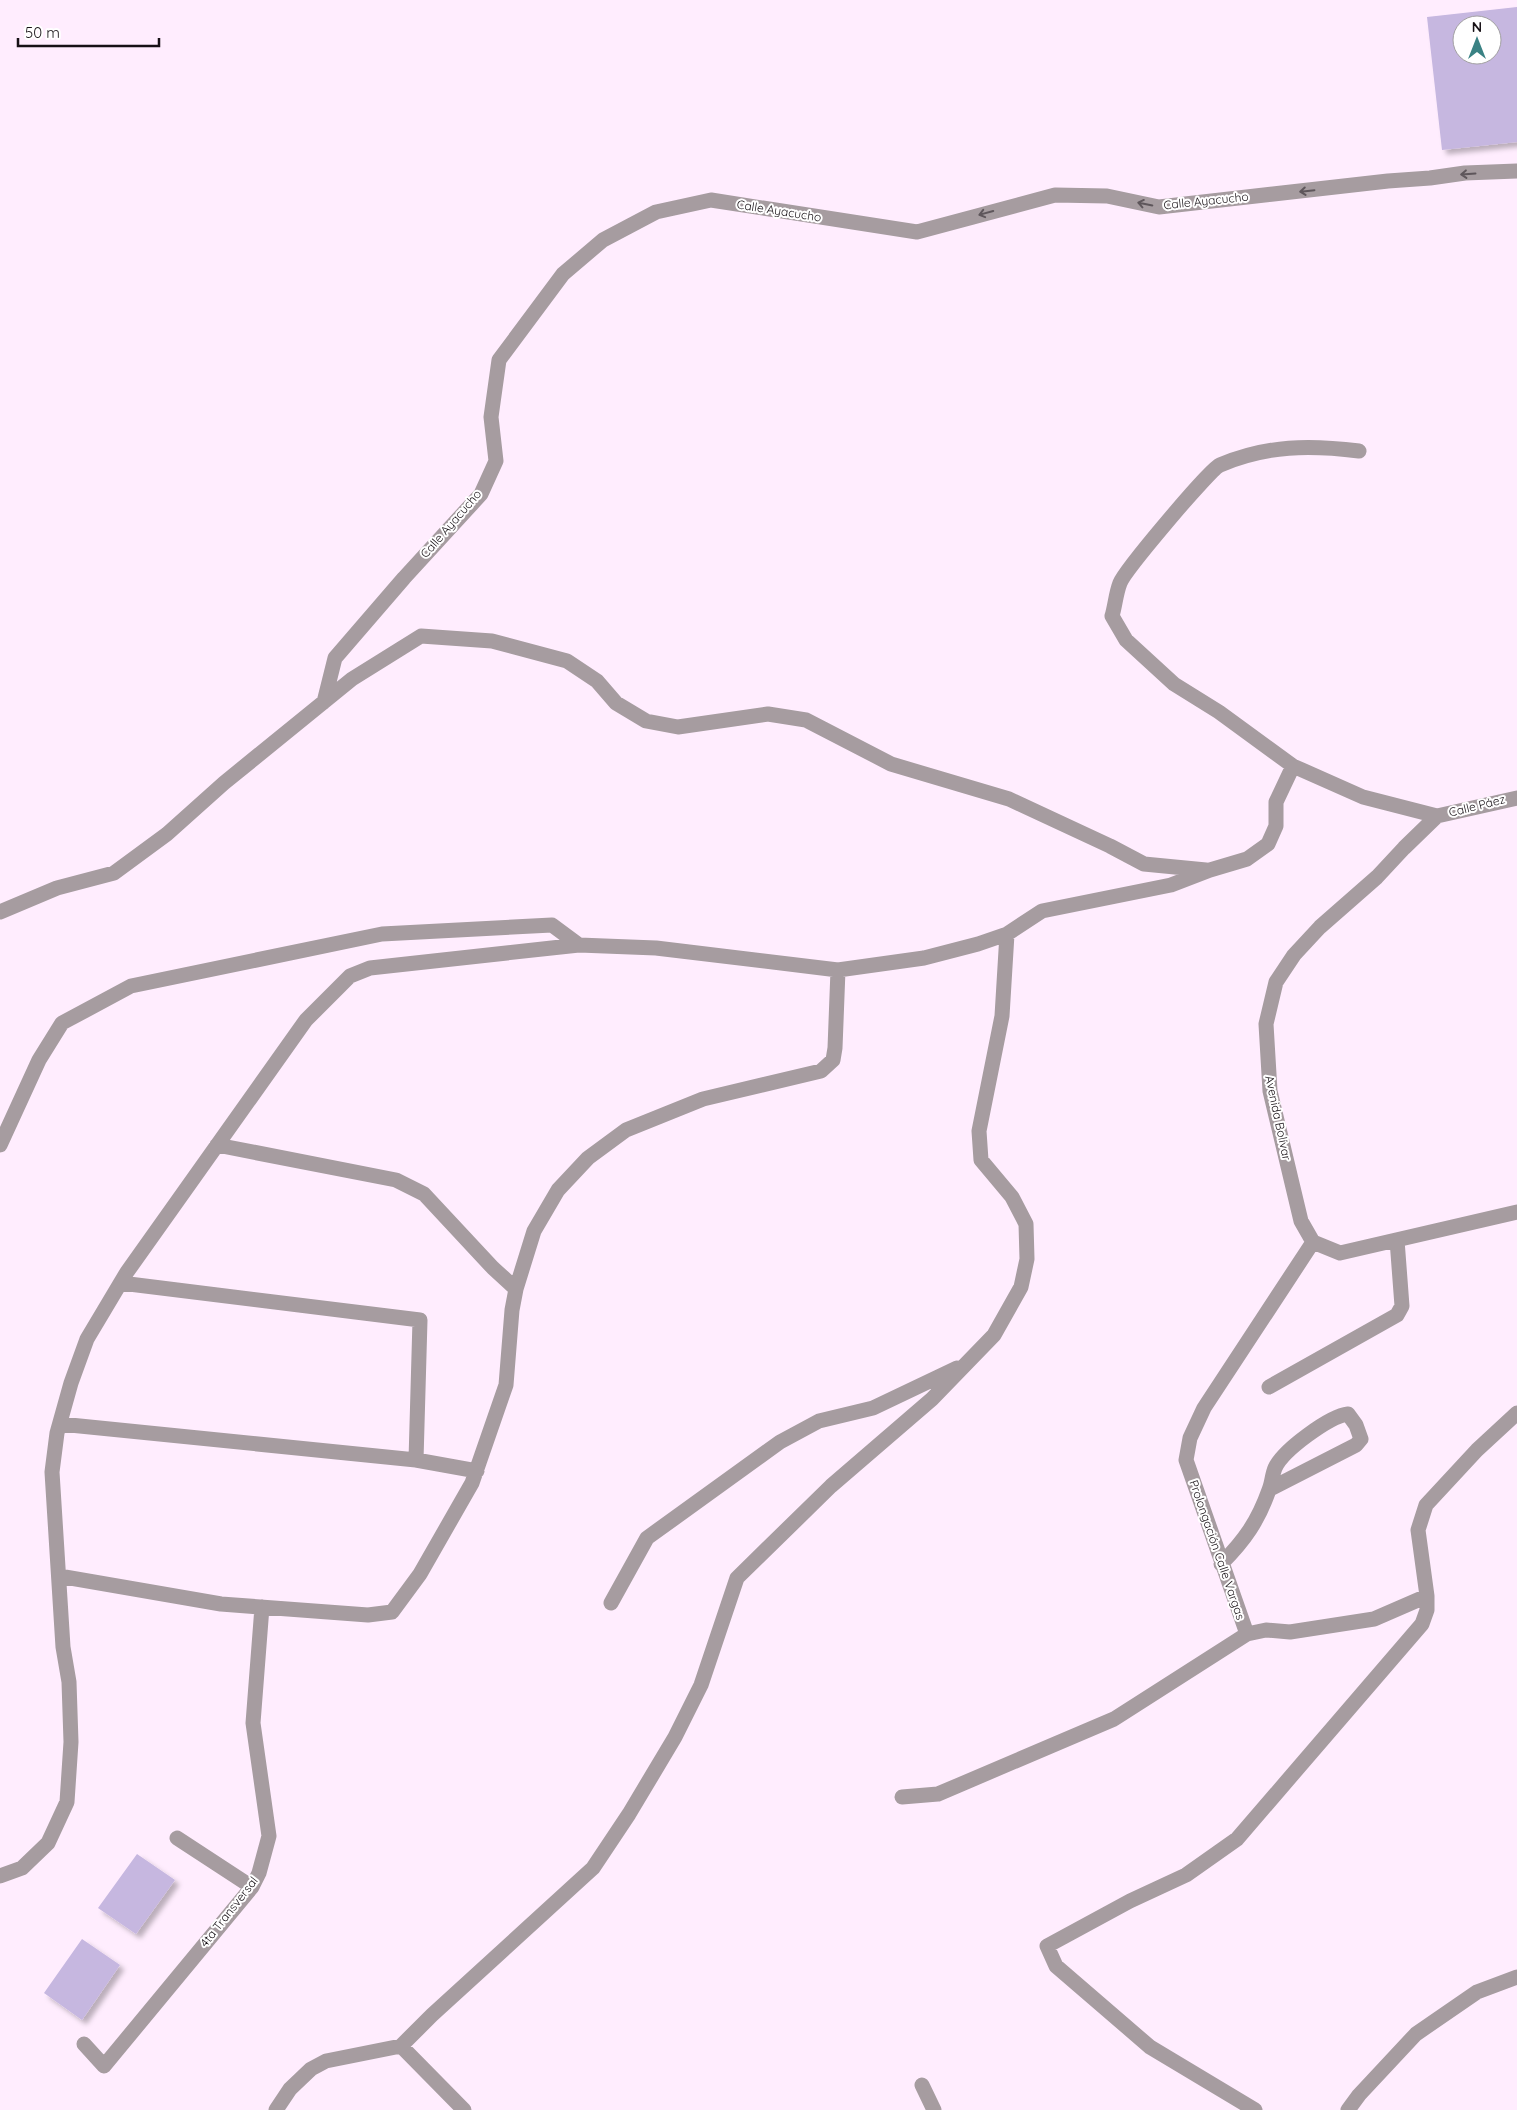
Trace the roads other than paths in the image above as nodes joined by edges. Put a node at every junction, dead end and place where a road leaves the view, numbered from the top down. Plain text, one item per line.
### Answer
1 (1517, 171) edge
2 (1359, 450) dead end
3 (324, 702) junction
4 (1293, 766) junction
5 (1517, 798) edge
6 (1437, 816) junction
7 (1210, 870) junction
8 (0, 912) edge
9 (1007, 934) junction
10 (579, 945) junction
11 (838, 970) junction
12 (0, 1145) edge
13 (217, 1145) junction
14 (1517, 1212) edge
15 (1397, 1240) junction
16 (1313, 1242) junction
17 (121, 1283) junction
18 (516, 1289) junction
19 (968, 1362) junction
20 (1269, 1387) dead end
21 (1517, 1413) edge
22 (60, 1424) junction
23 (416, 1460) junction
24 (477, 1471) junction
25 (1270, 1489) junction
26 (1221, 1564) junction
27 (59, 1576) junction
28 (1427, 1596) junction
29 (611, 1603) dead end
30 (262, 1607) junction
31 (1247, 1634) junction
32 (902, 1797) dead end
33 (177, 1838) dead end
34 (0, 1876) edge
35 (252, 1887) junction
36 (1517, 1977) edge
37 (84, 2044) dead end
38 (402, 2046) junction
39 (922, 2086) dead end
40 (276, 2110) edge
41 (464, 2110) edge
42 (934, 2110) edge
43 (1255, 2110) edge
44 (1348, 2110) edge

1 -> 3 street, Calle Ayacucho
2 - 4 street
3 - 7 street
3 - 8 street
4 - 6 street
4 - 7 street
5 - 6 street, Calle Páez
6 - 16 street, Avenida Bolívar
7 - 9 street
9 - 11 street
9 - 19 street
10 - 11 street
10 - 12 street
10 - 13 street
11 - 18 street
13 - 17 street
13 - 18 street
14 - 15 street
15 - 16 street
15 - 20 street
16 - 26 street, Prolongación Calle Vargas
17 - 22 street
17 - 23 street
18 - 24 street
19 - 29 street
19 - 38 street
21 - 28 street
22 - 23 street
22 - 27 street
23 - 24 street
24 - 30 street
25 - 25 street
25 - 26 street
26 - 31 street, Prolongación Calle Vargas
27 - 30 street
27 - 34 street
28 - 31 street, Prolongación Calle Vargas
28 - 43 street
30 - 35 street, 4ta Transversal
31 - 32 street
33 - 35 street
35 - 37 street, 4ta Transversal
36 - 44 street
38 - 40 street
38 - 41 street
39 - 42 street

